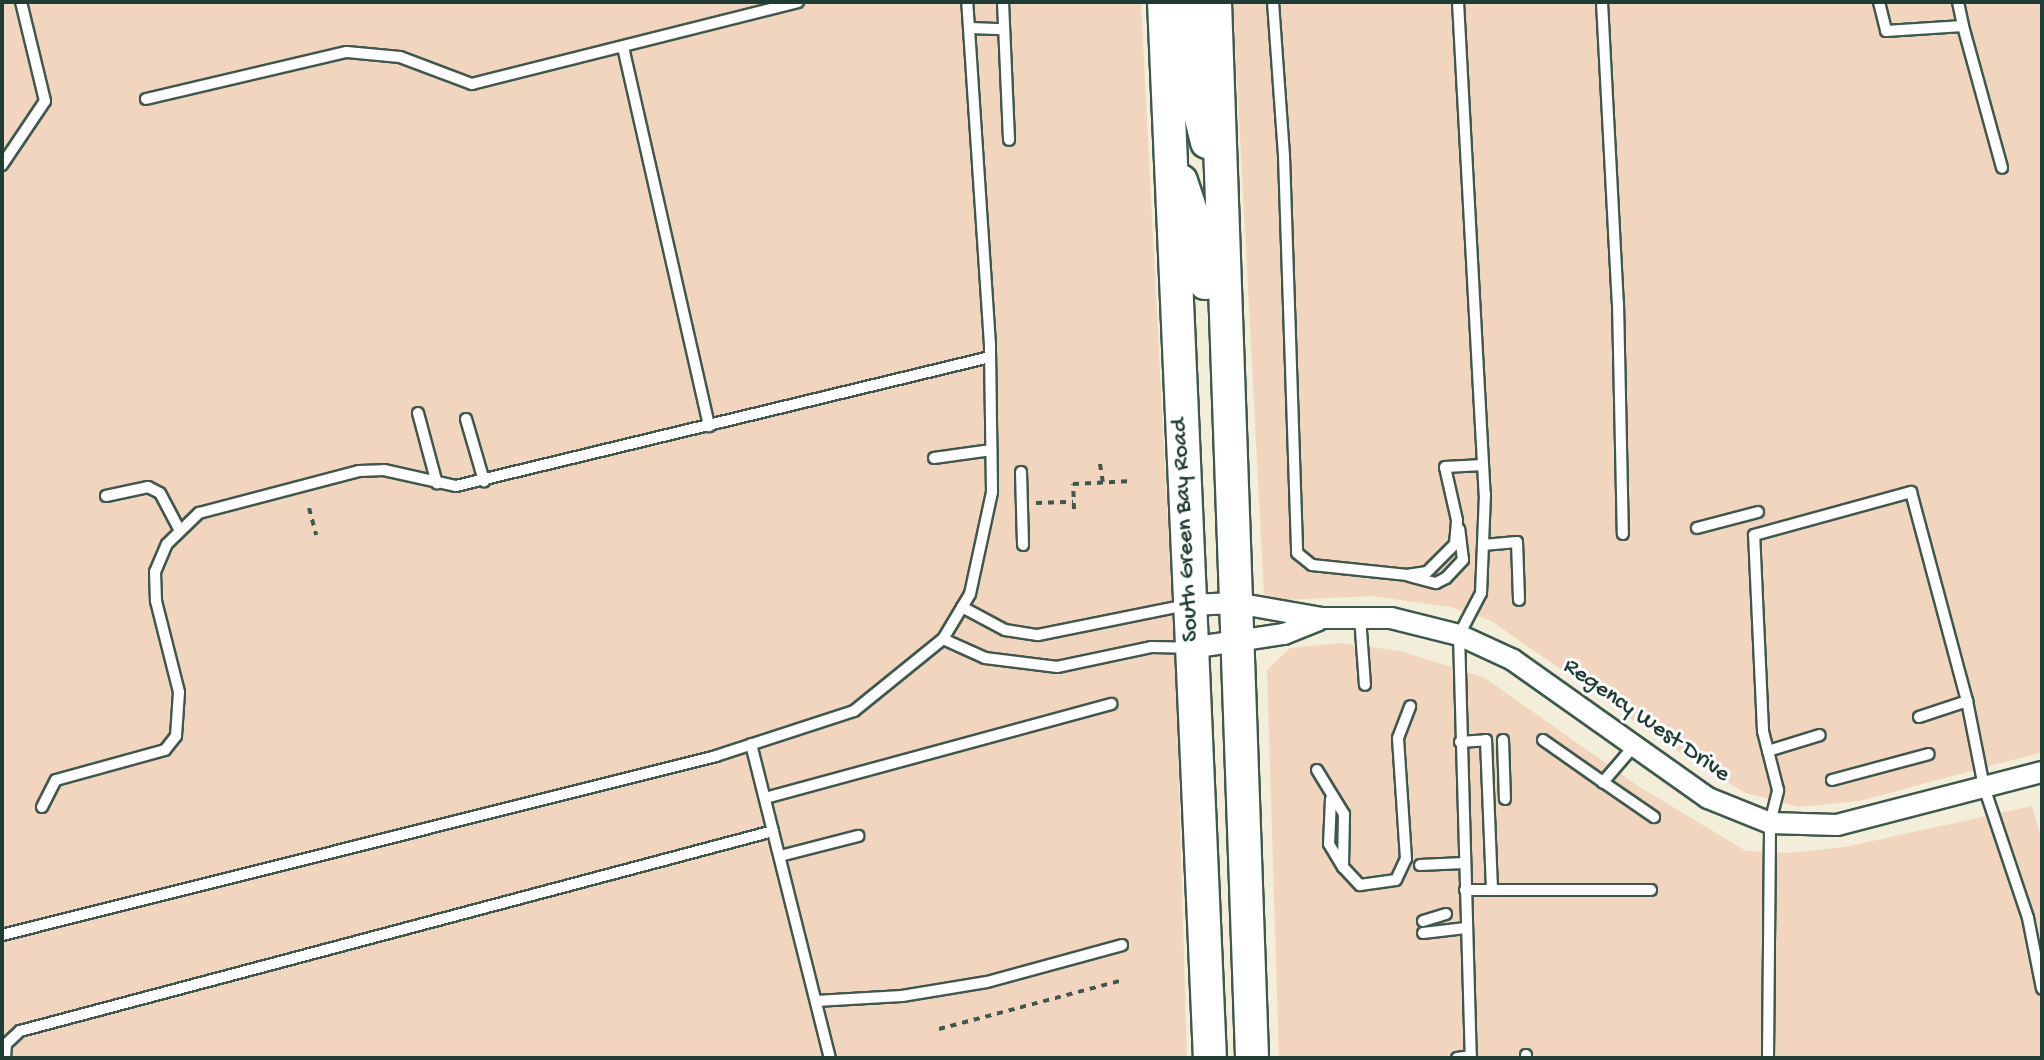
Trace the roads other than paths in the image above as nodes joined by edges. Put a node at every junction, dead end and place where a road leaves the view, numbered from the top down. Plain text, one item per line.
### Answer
1 (21, 2) edge
2 (798, 2) edge
3 (967, 2) edge
4 (1003, 2) edge
5 (1164, 2) edge
6 (1189, 2) edge
7 (1215, 2) edge
8 (1273, 2) edge
9 (1458, 2) edge
10 (1602, 2) edge
11 (1879, 2) edge
12 (1958, 2) edge
13 (1963, 26) junction
14 (970, 28) junction
15 (1003, 29) junction
16 (623, 47) junction
17 (146, 99) dead end
18 (1009, 140) dead end
19 (1169, 144) junction
20 (2, 165) edge
21 (2002, 168) dead end
22 (1223, 207) junction
23 (990, 357) junction
24 (418, 413) dead end
25 (466, 419) dead end
26 (709, 426) junction
27 (991, 450) junction
28 (934, 458) dead end
29 (1483, 465) junction
30 (1021, 472) dead end
31 (484, 481) junction
32 (437, 484) junction
33 (106, 496) dead end
34 (1758, 512) dead end
35 (1457, 520) junction
36 (1697, 528) dead end
37 (179, 529) junction
38 (1623, 534) dead end
39 (1023, 545) dead end
40 (1483, 545) junction
41 (1407, 575) junction
42 (1519, 600) dead end
43 (1230, 604) junction
44 (1189, 605) junction
45 (962, 607) junction
46 (1360, 617) junction
47 (1321, 618) junction
48 (1459, 635) junction
49 (943, 639) junction
50 (1217, 645) junction
51 (1365, 685) dead end
52 (1967, 701) junction
53 (1111, 704) dead end
54 (1410, 706) dead end
55 (1919, 717) dead end
56 (1820, 735) dead end
57 (1503, 740) dead end
58 (1543, 740) dead end
59 (1460, 742) junction
60 (751, 744) junction
61 (1634, 746) junction
62 (1768, 751) junction
63 (1929, 754) dead end
64 (1317, 770) dead end
65 (2042, 772) edge
66 (1832, 780) dead end
67 (1603, 782) junction
68 (1984, 787) junction
69 (765, 798) junction
70 (1331, 799) junction
71 (1505, 799) dead end
72 (42, 807) dead end
73 (1654, 817) dead end
74 (1770, 823) junction
75 (773, 831) junction
76 (858, 836) dead end
77 (780, 856) junction
78 (1464, 863) junction
79 (1420, 865) dead end
80 (1343, 867) junction
81 (1465, 890) junction
82 (1492, 890) junction
83 (1651, 890) dead end
84 (1203, 912) junction
85 (1446, 914) dead end
86 (1466, 928) junction
87 (2, 935) edge
88 (1122, 945) dead end
89 (2042, 989) edge
90 (816, 1001) junction
91 (1471, 1057) edge
92 (5, 1058) edge
93 (830, 1058) edge
94 (1210, 1058) edge
95 (1238, 1058) edge
96 (1252, 1058) edge
97 (1457, 1058) edge
98 (1768, 1058) edge

1 - 20 lane
2 - 16 lane
3 - 14 lane
4 - 15 lane
5 - 19 main road, South Green Bay Road
6 - 22 main road
7 - 22 main road, South Green Bay Road
8 - 41 lane
9 - 29 lane
10 - 38 lane
11 - 13 lane
12 - 13 lane
13 - 21 lane
14 - 15 lane
14 - 23 lane
15 - 18 lane
16 - 17 lane
16 - 26 lane
19 - 43 main road
19 - 44 main road, South Green Bay Road
22 - 43 main road, South Green Bay Road
23 - 26 lane
23 - 27 lane
24 - 32 lane
25 - 31 lane
26 - 31 lane
27 - 28 lane
27 - 45 lane
29 - 35 lane
29 - 40 lane
30 - 39 lane
31 - 32 lane
32 - 37 lane
33 - 37 lane
34 - 36 lane
35 - 41 lane
35 - 41 lane
37 - 72 lane
40 - 42 lane
40 - 48 lane
43 - 44 street, Regency West Drive
43 - 47 street, Regency West Drive
43 - 50 main road
44 - 45 lane
44 - 50 main road
45 - 49 lane
46 - 47 street, Regency West Drive
46 - 48 street, Regency West Drive
46 - 51 lane
47 - 50 street, Regency West Drive
48 - 59 lane
48 - 61 street, Regency West Drive
49 - 50 lane
49 - 60 lane
50 - 84 main road, South Green Bay Road
50 - 96 main road
52 - 55 lane
52 - 62 lane
52 - 68 lane
53 - 69 lane
54 - 80 lane
56 - 62 lane
57 - 71 lane
58 - 67 lane
59 - 78 lane
59 - 82 lane
60 - 69 lane
60 - 87 lane
61 - 67 lane
61 - 74 street, Regency West Drive
62 - 74 lane
63 - 66 lane
64 - 70 lane
65 - 68 street, Regency West Drive
67 - 73 lane
68 - 74 street, Regency West Drive
68 - 89 lane
69 - 75 lane
70 - 80 lane
70 - 80 lane
74 - 98 lane
75 - 77 lane
75 - 92 lane
76 - 77 lane
77 - 90 lane
78 - 79 lane
78 - 81 lane
81 - 82 lane
81 - 86 lane
82 - 83 lane
84 - 94 main road, South Green Bay Road
84 - 95 main road
85 - 86 lane
86 - 91 lane
88 - 90 lane
90 - 93 lane
91 - 97 lane

